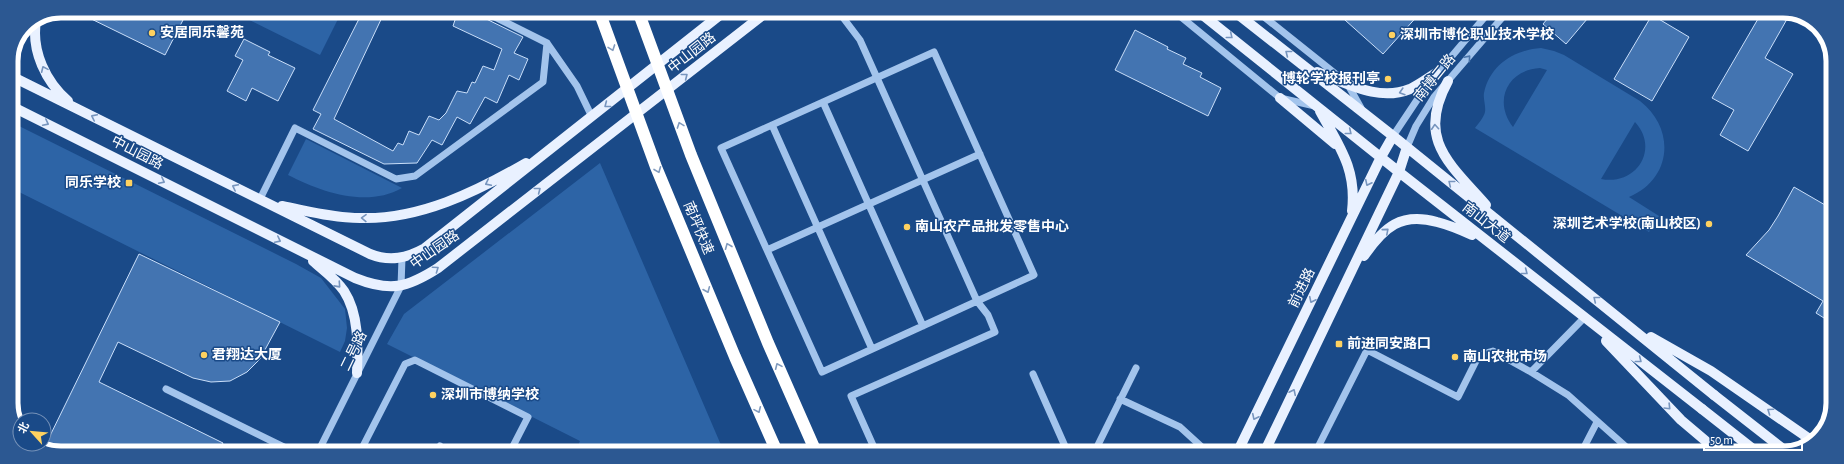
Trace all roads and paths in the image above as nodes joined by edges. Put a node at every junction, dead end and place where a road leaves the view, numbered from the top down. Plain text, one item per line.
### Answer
1 (497, 18) edge
2 (602, 18) edge
3 (641, 18) edge
4 (716, 18) edge
5 (759, 18) edge
6 (843, 18) edge
7 (1182, 18) edge
8 (1207, 18) edge
9 (1243, 18) edge
10 (1265, 18) edge
11 (1485, 18) edge
12 (1503, 18) edge
13 (36, 26) edge
14 (547, 43) junction
15 (1308, 69) junction
16 (1436, 73) junction
17 (877, 78) junction
18 (18, 80) edge
19 (1448, 81) junction
20 (1346, 83) junction
21 (1280, 98) junction
22 (823, 102) junction
23 (1319, 107) junction
24 (77, 109) junction
25 (18, 110) edge
26 (1363, 112) junction
27 (592, 117) junction
28 (772, 125) junction
29 (1393, 136) junction
30 (558, 143) junction
31 (1407, 147) junction
32 (1340, 150) junction
33 (980, 154) junction
34 (1381, 157) junction
35 (1399, 172) junction
36 (923, 180) junction
37 (260, 199) junction
38 (270, 204) junction
39 (869, 204) junction
40 (1351, 219) junction
41 (1505, 226) junction
42 (817, 227) junction
43 (1494, 247) junction
44 (299, 250) junction
45 (767, 250) junction
46 (402, 258) junction
47 (1345, 284) junction
48 (401, 286) junction
49 (977, 301) junction
50 (1584, 318) junction
51 (1627, 324) junction
52 (924, 326) junction
53 (872, 349) junction
54 (1136, 368) dead end
55 (1530, 372) junction
56 (357, 373) junction
57 (1033, 374) dead end
58 (166, 389) dead end
59 (1120, 399) junction
60 (1597, 422) junction
61 (1808, 438) edge
62 (282, 446) edge
63 (321, 446) edge
64 (363, 446) edge
65 (513, 446) edge
66 (774, 446) edge
67 (813, 446) edge
68 (873, 446) edge
69 (1065, 446) edge
70 (1097, 446) edge
71 (1201, 446) edge
72 (1240, 446) edge
73 (1267, 446) edge
74 (1321, 446) edge
75 (1585, 446) edge
76 (1625, 446) edge
77 (1712, 446) edge
78 (1749, 446) edge
79 (1778, 446) edge

1 - 14 street
2 -> 66 highway, 南坪快速, bridge
67 -> 3 highway, 南坪快速, bridge
4 -> 27 main road, 中山园路
48 -> 5 main road, 中山园路
6 - 17 street
7 - 21 street
8 -> 23 main road, 南山大道
15 -> 9 main road, 南山大道
10 - 20 street
11 - 16 street, 南博二路
19 -> 12 street, 南博二路
24 -> 13 main road
14 - 27 street
14 - 37 street
15 - 20 main road
15 - 26 main road, 南山大道
16 -> 20 main road
16 - 29 street, 南博二路
17 - 22 street
17 - 33 street
17 - 36 street
18 - 24 main road, 中山园路
19 - 31 street, 南博二路
41 -> 19 main road
20 - 26 street
21 - 23 street
21 - 32 main road
22 - 28 street
22 - 39 street
23 - 32 main road
23 -> 34 main road, 南山大道
37 -> 24 main road, 中山园路
25 -> 44 main road, 中山园路
26 - 29 main road, 南山大道
27 - 30 main road, 中山园路
28 - 42 street
28 - 45 street
29 - 31 main road, 南山大道
29 - 34 main road, 前进路
30 -> 38 main road
30 - 46 main road, 中山园路
31 - 35 main road
41 -> 31 main road, 南山大道
32 - 40 main road
33 - 36 street
33 - 49 street
34 - 35 main road, 南山大道
34 -> 40 main road, 前进路
35 - 43 main road, 南山大道
35 - 47 main road
36 - 39 street
36 - 49 street
37 - 38 main road, 中山园路
38 - 46 main road, 中山园路
39 - 42 street
39 - 52 street
40 -> 72 main road, 前进路
51 -> 41 main road, 南山大道
42 - 45 street
42 - 53 street
47 -> 43 main road
43 -> 50 main road, 南山大道
44 - 48 main road, 中山园路
44 -> 56 main road
45 - 53 street
46 - 48 street, 二号路
73 -> 47 main road
48 - 56 street, 二号路
49 - 52 street
49 - 68 street
50 - 55 street
50 -> 77 main road
50 -> 78 main road, 南山大道, bridge
61 -> 51 main road
51 - 79 main road, 南山大道, bridge
52 - 53 street
54 - 59 street
55 - 60 street
55 - 74 street
56 - 63 street, 二号路
57 - 69 street
58 - 62 street
59 - 70 street
59 - 71 street
60 - 75 street
60 - 76 street
64 - 65 street

